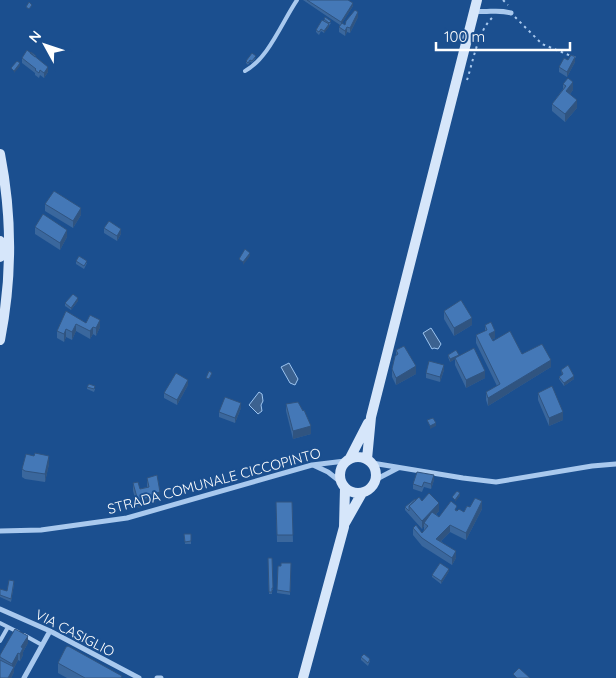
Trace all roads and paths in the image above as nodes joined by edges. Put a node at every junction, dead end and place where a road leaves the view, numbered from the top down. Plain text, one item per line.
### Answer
1 (297, 0) edge
2 (477, 0) edge
3 (503, 0) edge
4 (474, 12) junction
5 (511, 13) junction
6 (576, 58) edge
7 (245, 71) dead end
8 (467, 80) dead end
9 (0, 154) edge
10 (0, 240) edge
11 (0, 257) edge
12 (0, 340) edge
13 (371, 418) junction
14 (348, 460) junction
15 (369, 461) junction
16 (616, 464) edge
17 (312, 465) junction
18 (398, 468) junction
19 (375, 480) junction
20 (343, 485) junction
21 (362, 492) junction
22 (344, 526) junction
23 (0, 531) edge
24 (0, 609) edge
25 (0, 623) edge
26 (8, 627) junction
27 (50, 631) junction
28 (0, 641) edge
29 (42, 645) junction
30 (24, 678) edge
31 (139, 678) edge
32 (157, 678) edge
33 (161, 678) edge
34 (303, 678) edge

1 - 7 lane
2 - 4 main road
3 - 5 path
4 - 5 street
4 - 13 main road
5 - 6 path
5 - 8 path
9 - 12 main road
10 - 11 main road
13 - 14 main road
13 - 15 main road
14 - 15 main road
14 - 17 street, STRADA COMUNALE CICCOPINTO
14 - 20 main road
15 - 18 street
15 - 19 main road
16 - 18 street
17 - 20 street
17 - 23 street, STRADA COMUNALE CICCOPINTO
18 - 19 street
19 - 21 main road
20 - 21 main road
20 - 22 main road
21 - 22 main road
22 - 34 main road
24 - 27 street, VIA CASIGLIO
25 - 26 lane
26 - 28 lane
26 - 29 lane
27 - 29 street
27 - 31 street, VIA CASIGLIO
29 - 30 street
32 - 33 street

